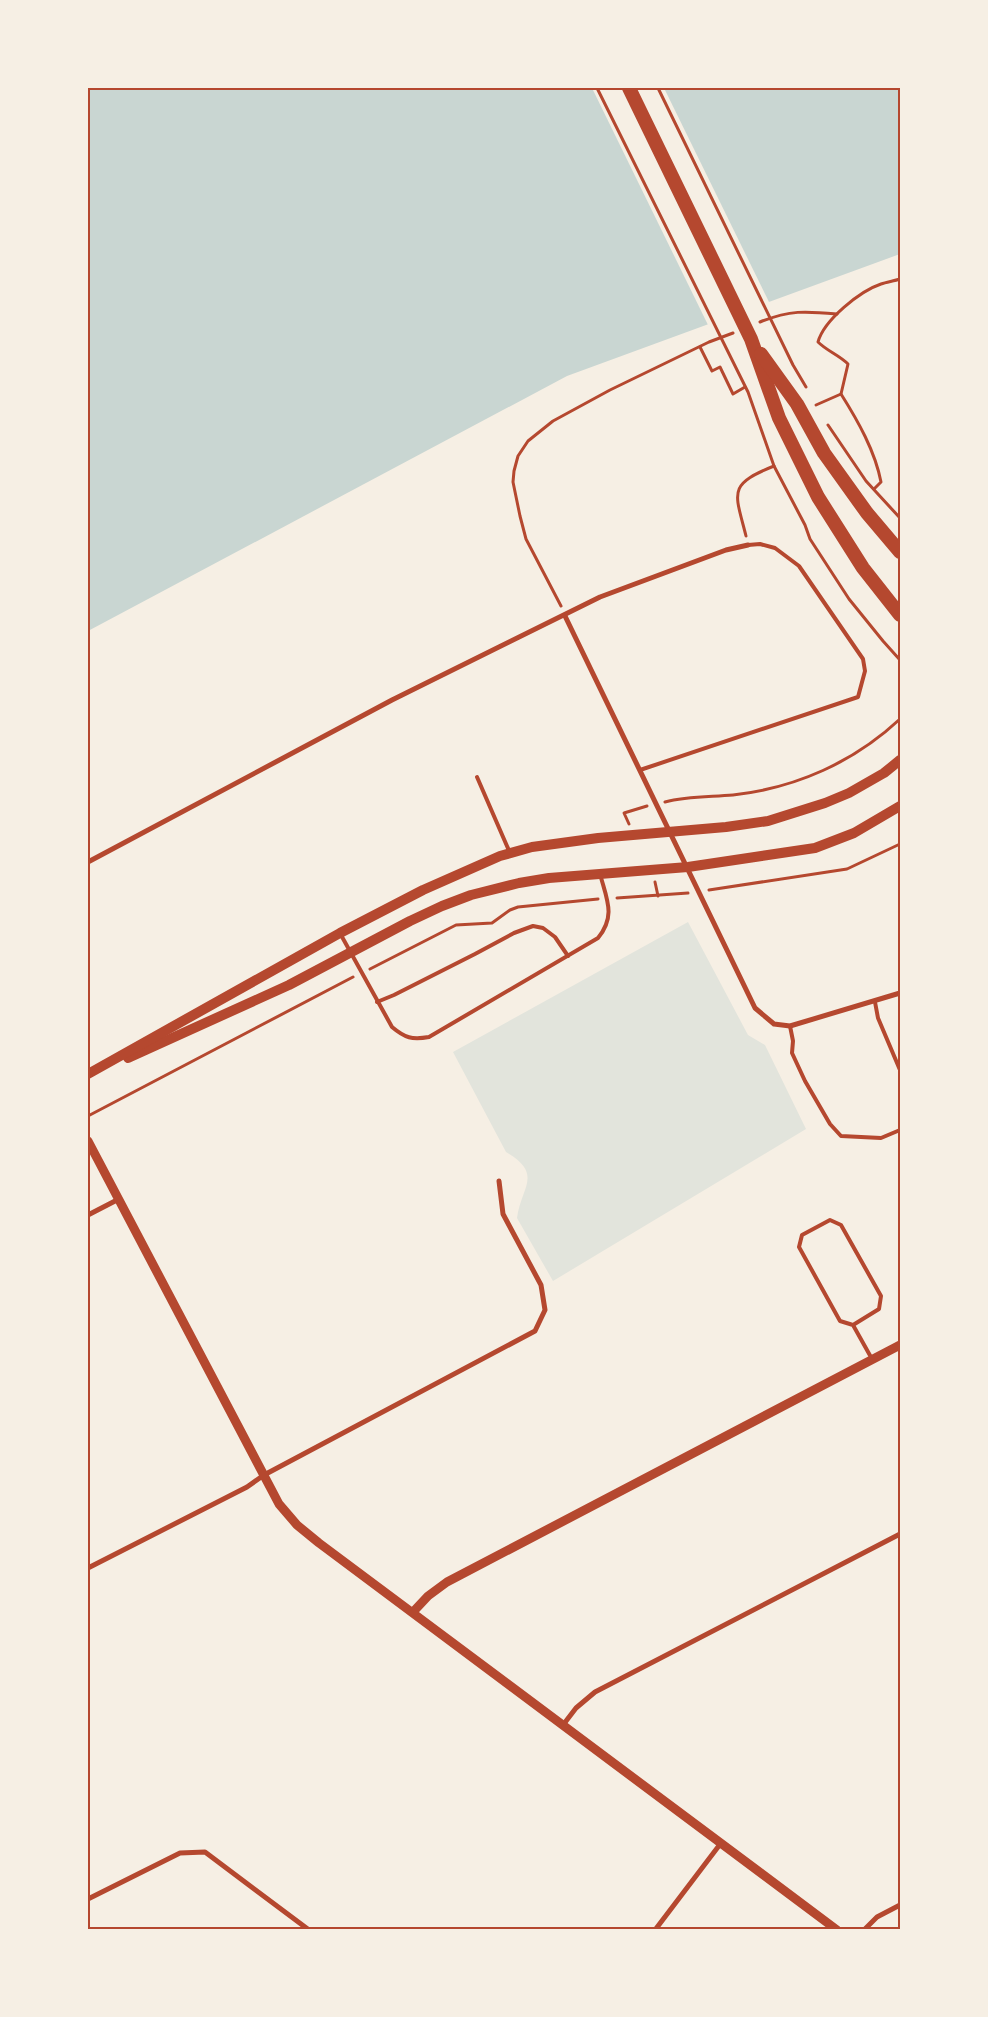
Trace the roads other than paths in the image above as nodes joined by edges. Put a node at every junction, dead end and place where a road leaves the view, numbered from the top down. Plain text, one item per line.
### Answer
1 (629, 88) edge
2 (751, 339) junction
3 (748, 544) joint
4 (900, 552) edge
5 (900, 615) edge
6 (565, 616) junction
7 (900, 760) edge
8 (640, 770) junction
9 (477, 778) dead end
10 (900, 806) edge
11 (669, 831) junction
12 (510, 853) junction
13 (88, 862) edge
14 (688, 867) junction
15 (600, 874) junction
16 (340, 933) junction
17 (349, 952) junction
18 (568, 956) junction
19 (900, 993) edge
20 (377, 1002) junction
21 (874, 1002) junction
22 (790, 1026) junction
23 (900, 1070) edge
24 (88, 1075) edge
25 (900, 1130) edge
26 (88, 1141) edge
27 (499, 1181) dead end
28 (117, 1200) junction
29 (88, 1214) edge
30 (852, 1325) junction
31 (900, 1345) edge
32 (873, 1361) junction
33 (264, 1475) junction
34 (900, 1534) edge
35 (88, 1568) edge
36 (413, 1612) junction
37 (563, 1724) junction
38 (722, 1842) junction
39 (88, 1899) edge
40 (900, 1904) edge
41 (309, 1930) edge
42 (654, 1930) edge
43 (837, 1930) edge
44 (864, 1930) edge

1 - 2 highway
2 - 4 highway
2 - 5 highway
3 - 6 street
3 - 8 lane
6 - 8 street
6 - 13 street
7 - 11 main road
8 - 11 street
9 - 12 lane
10 - 14 main road
11 - 12 main road
11 - 14 street
12 - 16 main road
14 - 15 main road
14 - 22 street
15 - 17 main road
15 - 18 lane
16 - 17 lane
16 - 24 main road
17 - 20 lane
17 - 24 main road
18 - 20 lane
18 - 20 lane
19 - 21 street
21 - 22 street
21 - 23 lane
22 - 25 lane
26 - 28 street
27 - 33 street
28 - 29 street
28 - 33 street
30 - 30 lane
30 - 32 lane
31 - 32 street
32 - 36 street
33 - 35 street
33 - 36 street
34 - 37 street
36 - 37 street
37 - 38 street
38 - 42 street
38 - 43 street
39 - 41 street
40 - 44 street

